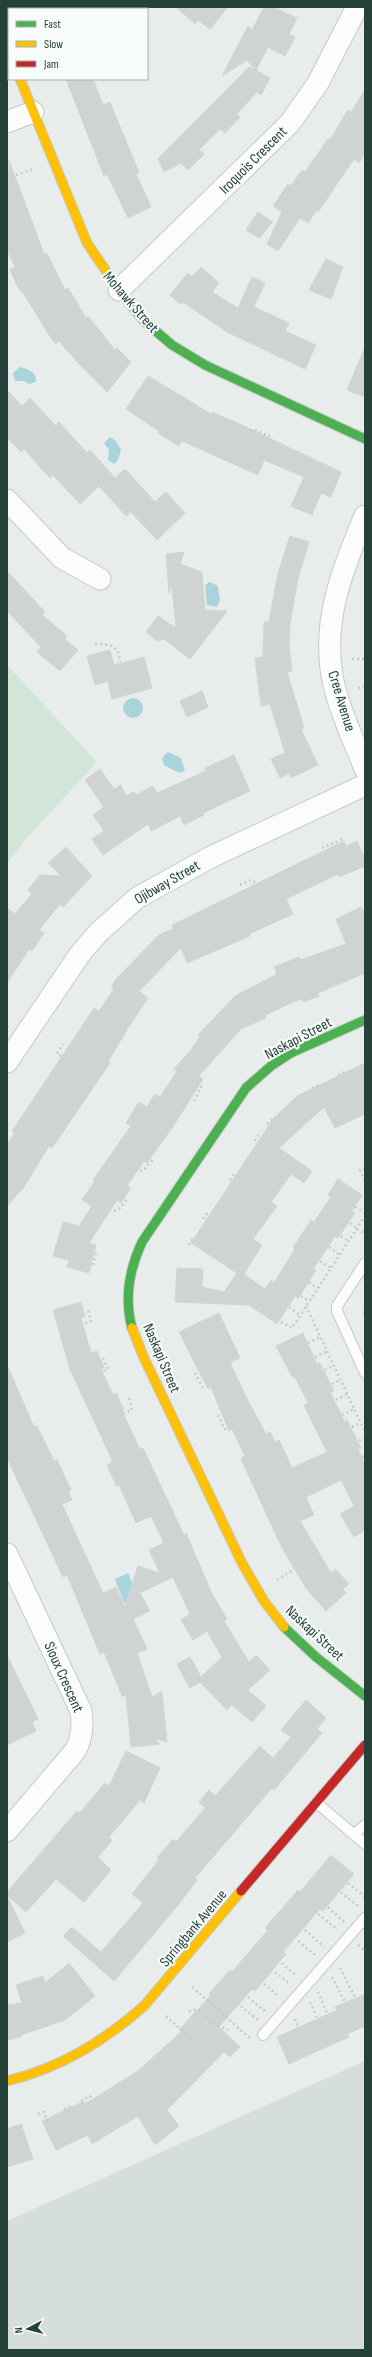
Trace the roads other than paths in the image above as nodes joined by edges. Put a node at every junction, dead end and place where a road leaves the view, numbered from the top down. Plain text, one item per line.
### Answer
1 (356, 7) edge
2 (20, 80) edge
3 (34, 112) junction
4 (7, 122) edge
5 (119, 290) junction
6 (365, 439) edge
7 (7, 500) edge
8 (365, 516) edge
9 (100, 579) dead end
10 (364, 765) edge
11 (365, 786) edge
12 (365, 1020) edge
13 (7, 1062) edge
14 (365, 1263) edge
15 (365, 1373) edge
16 (7, 1554) edge
17 (365, 1696) edge
18 (365, 1745) edge
19 (317, 1803) junction
20 (365, 1824) edge
21 (7, 1831) edge
22 (354, 1834) junction
23 (365, 1844) edge
24 (365, 1918) edge
25 (265, 2032) road end
26 (7, 2081) edge

1 - 5 street, Iroquois Crescent
2 - 3 street, Mohawk Street
3 - 4 street
3 - 5 street, Mohawk Street
5 - 6 street, Mohawk Street
7 - 9 street
8 - 10 street, Cree Avenue
11 - 13 street, Ojibway Street
12 - 17 street, Naskapi Street
14 - 15 lane
16 - 21 street, Sioux Crescent
18 - 19 street, Springbank Avenue
19 - 22 lane
19 - 26 street, Springbank Avenue
20 - 22 lane
22 - 23 lane
24 - 25 lane

